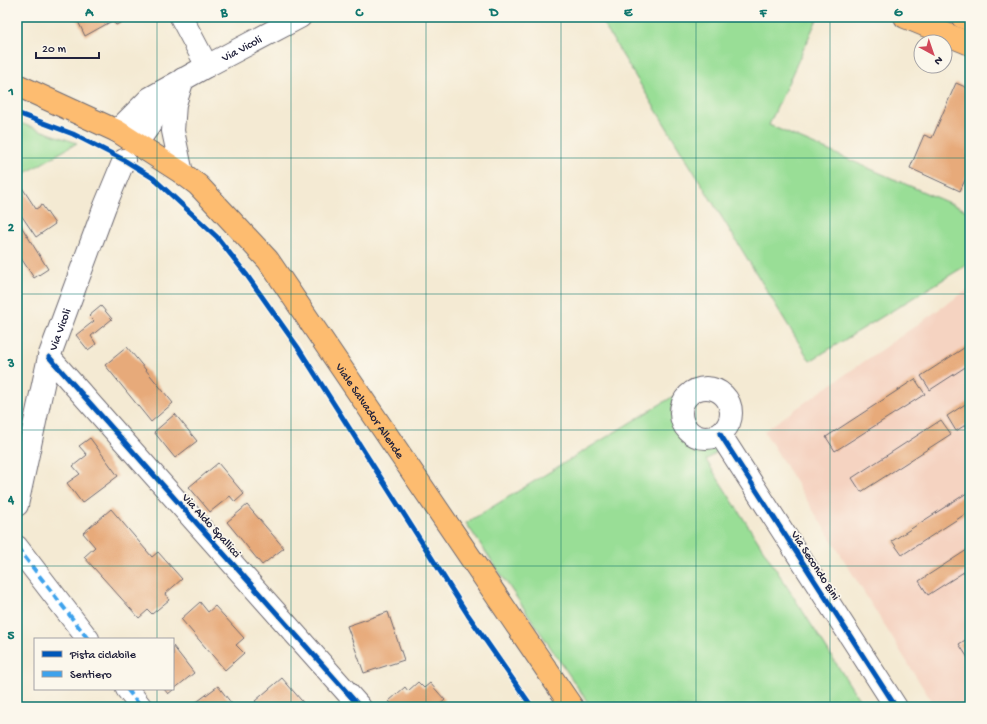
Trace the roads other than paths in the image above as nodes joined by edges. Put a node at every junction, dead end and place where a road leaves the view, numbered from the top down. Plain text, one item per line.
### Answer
1 (181, 17) edge
2 (300, 17) edge
3 (906, 17) edge
4 (962, 17) edge
5 (970, 20) edge
6 (970, 44) edge
7 (208, 66) junction
8 (183, 79) junction
9 (17, 85) edge
10 (117, 131) junction
11 (130, 151) junction
12 (182, 173) junction
13 (49, 357) junction
14 (720, 434) dead end
15 (17, 505) edge
16 (17, 548) edge
17 (87, 638) edge
18 (128, 690) edge
19 (141, 707) edge
20 (360, 707) edge
21 (572, 707) edge
22 (896, 707) edge

1 - 7 street
2 - 7 street, Via Vicoli
3 - 6 main road
4 - 5 main road
7 - 8 street, Via Vicoli
8 - 10 street, Via Vicoli
8 - 11 street, Via Vicoli
8 - 12 street
9 - 10 main road, Viale Salvador Allende
10 - 11 main road, Viale Salvador Allende
11 - 12 main road, Viale Salvador Allende
11 - 13 street, Via Vicoli
12 - 21 main road, Viale Salvador Allende
13 - 15 street, Via Vicoli
13 - 20 street, Via Aldo Spallicci
14 - 22 street, Via Secondo Bini
16 - 17 street
18 - 19 street

